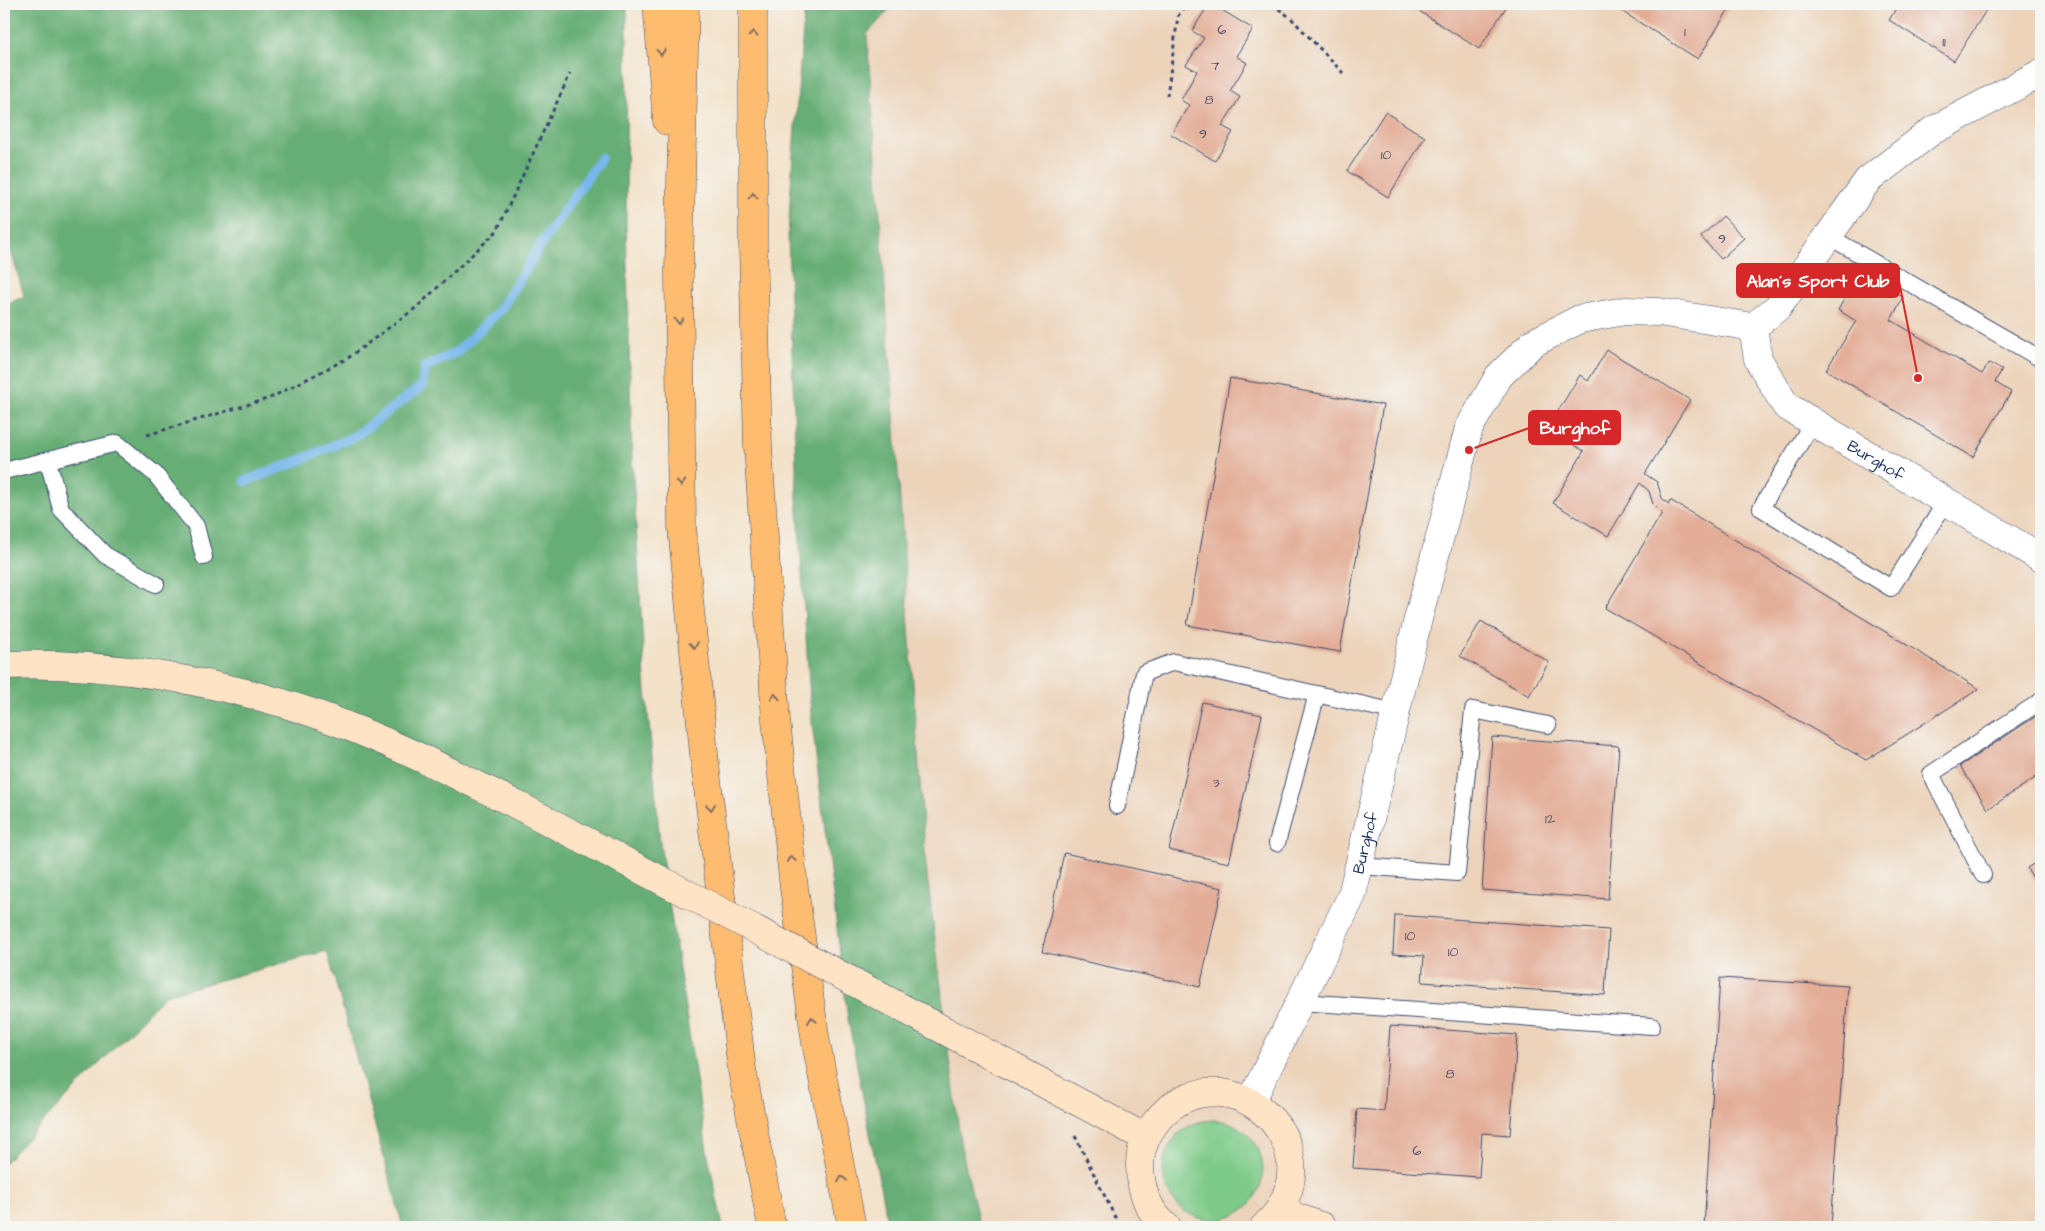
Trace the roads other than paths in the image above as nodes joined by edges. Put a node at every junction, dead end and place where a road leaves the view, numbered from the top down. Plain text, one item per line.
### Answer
1 (657, 4) edge
2 (685, 4) edge
3 (753, 4) edge
4 (2041, 73) edge
5 (1828, 236) junction
6 (679, 272) junction
7 (1753, 327) junction
8 (2041, 359) edge
9 (1813, 422) junction
10 (48, 461) junction
11 (4, 471) edge
12 (1947, 500) junction
13 (204, 557) dead end
14 (2041, 558) edge
15 (156, 584) dead end
16 (4, 665) edge
17 (1316, 694) junction
18 (2041, 701) edge
19 (1396, 712) junction
20 (1548, 725) dead end
21 (1118, 806) dead end
22 (1277, 843) dead end
23 (1359, 866) junction
24 (1983, 875) dead end
25 (1300, 1002) junction
26 (1652, 1026) dead end
27 (1251, 1102) junction
28 (1146, 1138) junction
29 (1272, 1219) edge
30 (772, 1227) edge
31 (852, 1227) edge
32 (1167, 1227) edge
33 (1323, 1227) edge

1 -> 6 highway
2 - 6 highway
31 -> 3 highway
4 - 5 street
5 - 7 street
5 - 8 lane
6 -> 30 highway
7 - 9 street, Burghof
7 - 19 street, Burghof
9 - 12 street, Burghof
9 - 12 lane
10 - 11 lane
10 - 13 lane
10 - 15 lane
12 - 14 street, Burghof
16 - 28 street, bridge
17 - 19 lane
17 - 21 lane
17 - 22 lane
18 - 24 lane
19 - 23 street, Burghof
20 - 23 lane
23 - 25 street, Burghof
25 - 26 lane
25 - 27 street, Burghof
27 - 28 street
27 - 29 street
28 - 32 street
29 - 33 street

